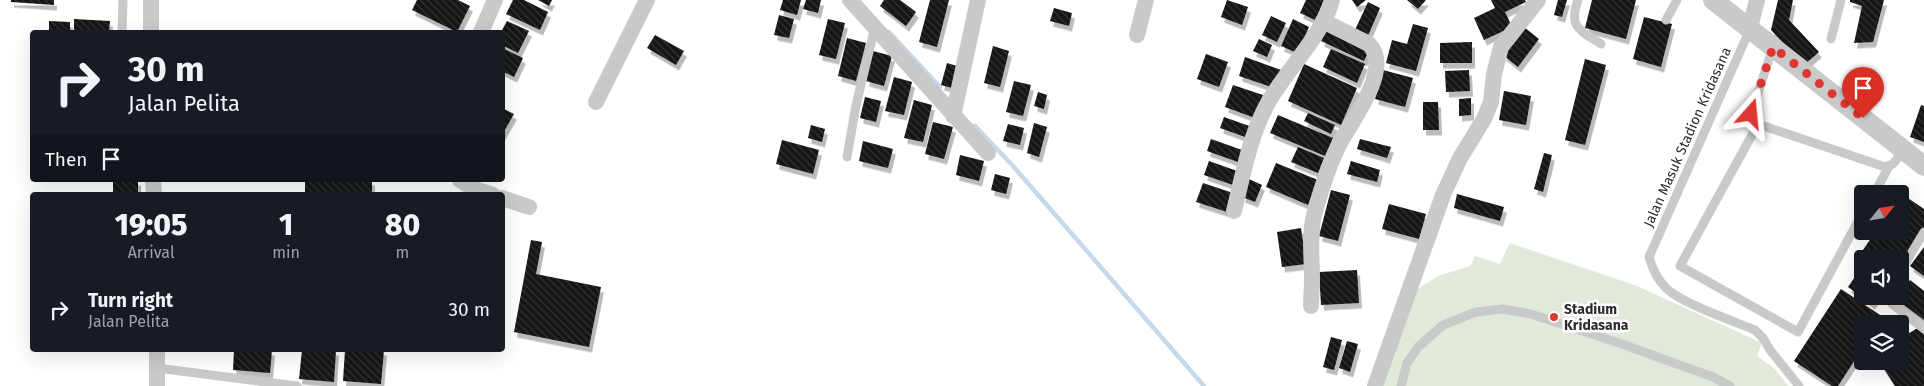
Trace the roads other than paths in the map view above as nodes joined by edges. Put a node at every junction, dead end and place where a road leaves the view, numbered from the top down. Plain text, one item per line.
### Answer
1 (123, 0) edge
2 (151, 0) edge
3 (495, 0) edge
4 (647, 0) edge
5 (978, 0) edge
6 (1146, 0) edge
7 (1332, 0) edge
8 (1538, 0) edge
9 (1578, 0) edge
10 (1676, 0) edge
11 (1713, 0) edge
12 (1757, 0) edge
13 (1841, 0) edge
14 (859, 5) edge
15 (1666, 20) dead end
16 (1323, 21) junction
17 (875, 27) junction
18 (1750, 28) junction
19 (122, 30) edge
20 (151, 30) edge
21 (482, 30) edge
22 (1137, 35) dead end
23 (1831, 39) dead end
24 (1601, 44) dead end
25 (1773, 47) junction
26 (596, 102) dead end
27 (956, 108) junction
28 (1758, 124) junction
29 (1904, 150) junction
30 (988, 153) dead end
31 (847, 157) dead end
32 (1889, 166) junction
33 (1924, 166) edge
34 (464, 182) edge
35 (1879, 185) edge
36 (485, 192) edge
37 (505, 199) edge
38 (529, 207) dead end
39 (1234, 211) dead end
40 (1854, 229) edge
41 (1924, 232) edge
42 (1909, 257) edge
43 (1893, 305) edge
44 (1312, 306) dead end
45 (1924, 329) edge
46 (157, 352) edge
47 (157, 368) junction
48 (157, 386) edge
49 (297, 386) edge
50 (1375, 386) edge
51 (1401, 386) edge
52 (1730, 386) edge
53 (1799, 386) edge

1 - 19 lane
2 - 20 street
3 - 21 street
4 - 26 street
5 - 27 street
6 - 22 street
7 - 16 street
8 - 50 street
9 - 24 lane
10 - 15 lane
11 - 18 street
12 - 18 street
13 - 23 lane
14 - 17 street
16 - 39 street
16 - 44 street
17 - 27 street
17 - 31 lane
18 - 25 street
18 - 53 lane, Jalan Masuk Stadion Kridasana
25 - 28 lane
25 - 29 street
27 - 30 street
28 - 32 lane
28 - 40 lane
29 - 32 lane
29 - 33 street
32 - 35 lane
34 - 36 street
37 - 38 street
41 - 42 lane
43 - 45 lane
46 - 47 street
47 - 48 street
47 - 49 lane
51 - 52 lane

